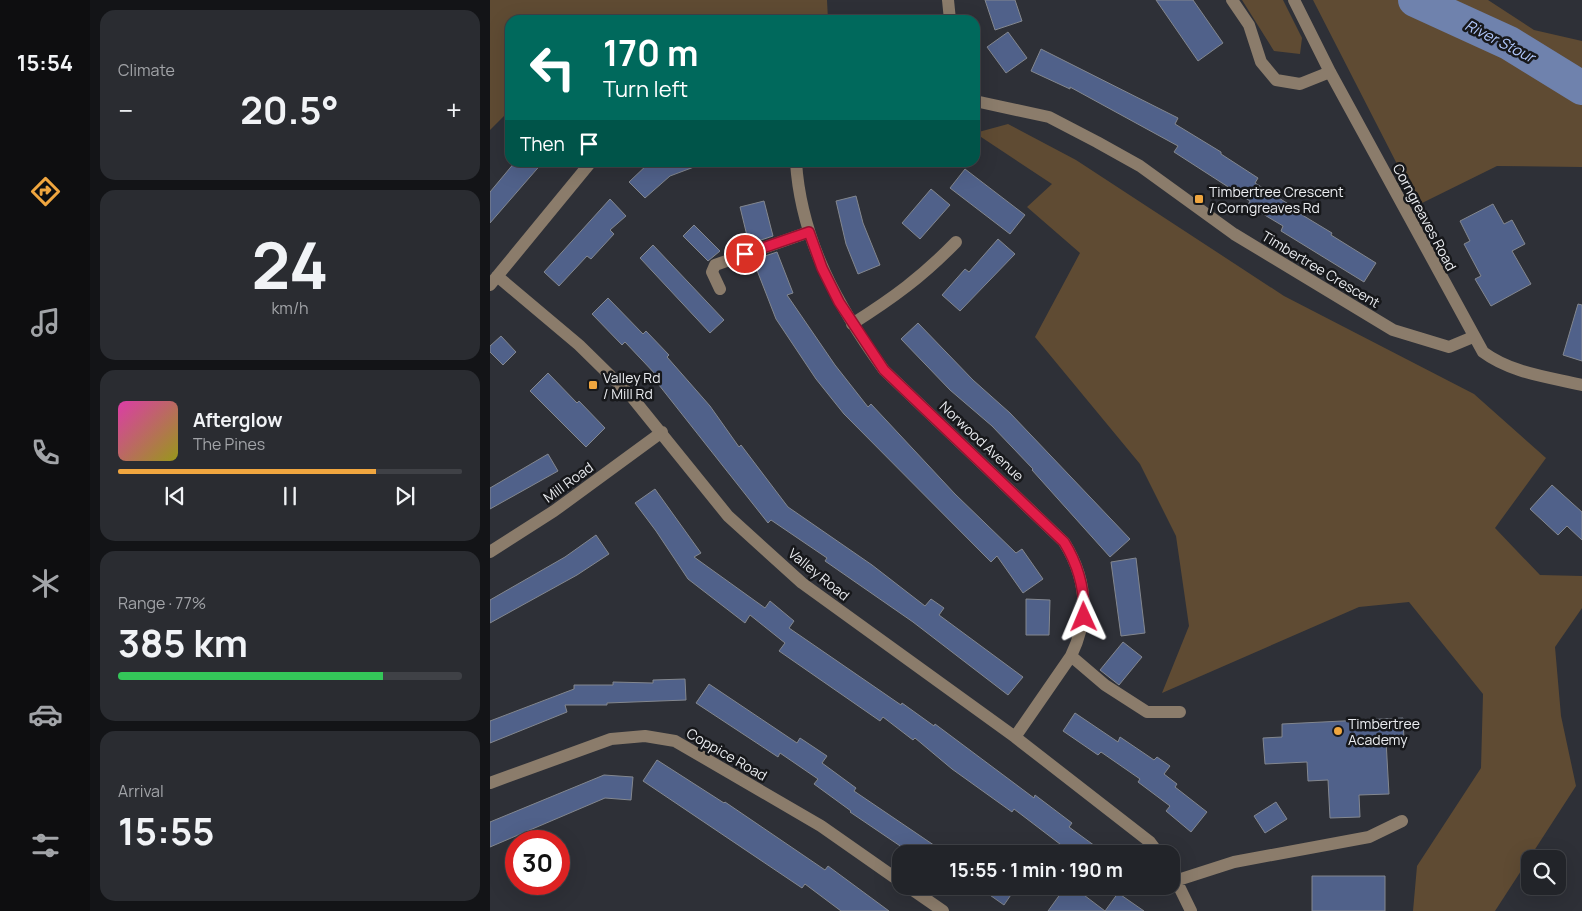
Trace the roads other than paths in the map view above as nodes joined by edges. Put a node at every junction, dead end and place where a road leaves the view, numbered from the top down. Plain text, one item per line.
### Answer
1 (948, 0) edge
2 (1232, 0) edge
3 (1294, 0) edge
4 (950, 15) edge
5 (1330, 72) junction
6 (980, 101) edge
7 (587, 167) edge
8 (797, 167) edge
9 (809, 232) junction
10 (956, 242) dead end
11 (493, 280) edge
12 (720, 289) dead end
13 (852, 324) junction
14 (1472, 337) junction
15 (1582, 385) edge
16 (662, 432) junction
17 (490, 552) edge
18 (1071, 656) junction
19 (1180, 712) dead end
20 (1015, 737) junction
21 (490, 783) edge
22 (1402, 820) dead end
23 (1152, 845) edge
24 (1180, 874) edge
25 (892, 876) edge
26 (1180, 888) edge
27 (920, 895) edge
28 (943, 911) edge
29 (1191, 911) edge

1 - 4 street
2 - 5 street
3 - 5 street, Corngreaves Road
5 - 14 street, Corngreaves Road
6 - 14 street, Timbertree Crescent
7 - 11 street
8 - 9 street, Norwood Avenue
9 - 12 street
9 - 13 street, Norwood Avenue
10 - 13 street
11 - 16 street, Valley Road
13 - 18 street, Norwood Avenue
14 - 15 street, Corngreaves Road
16 - 17 street, Mill Road
16 - 20 street, Valley Road
18 - 19 street
18 - 20 street, Norwood Avenue
20 - 23 street, Valley Road
21 - 25 street, Coppice Road
22 - 24 street
26 - 29 street
27 - 28 street

